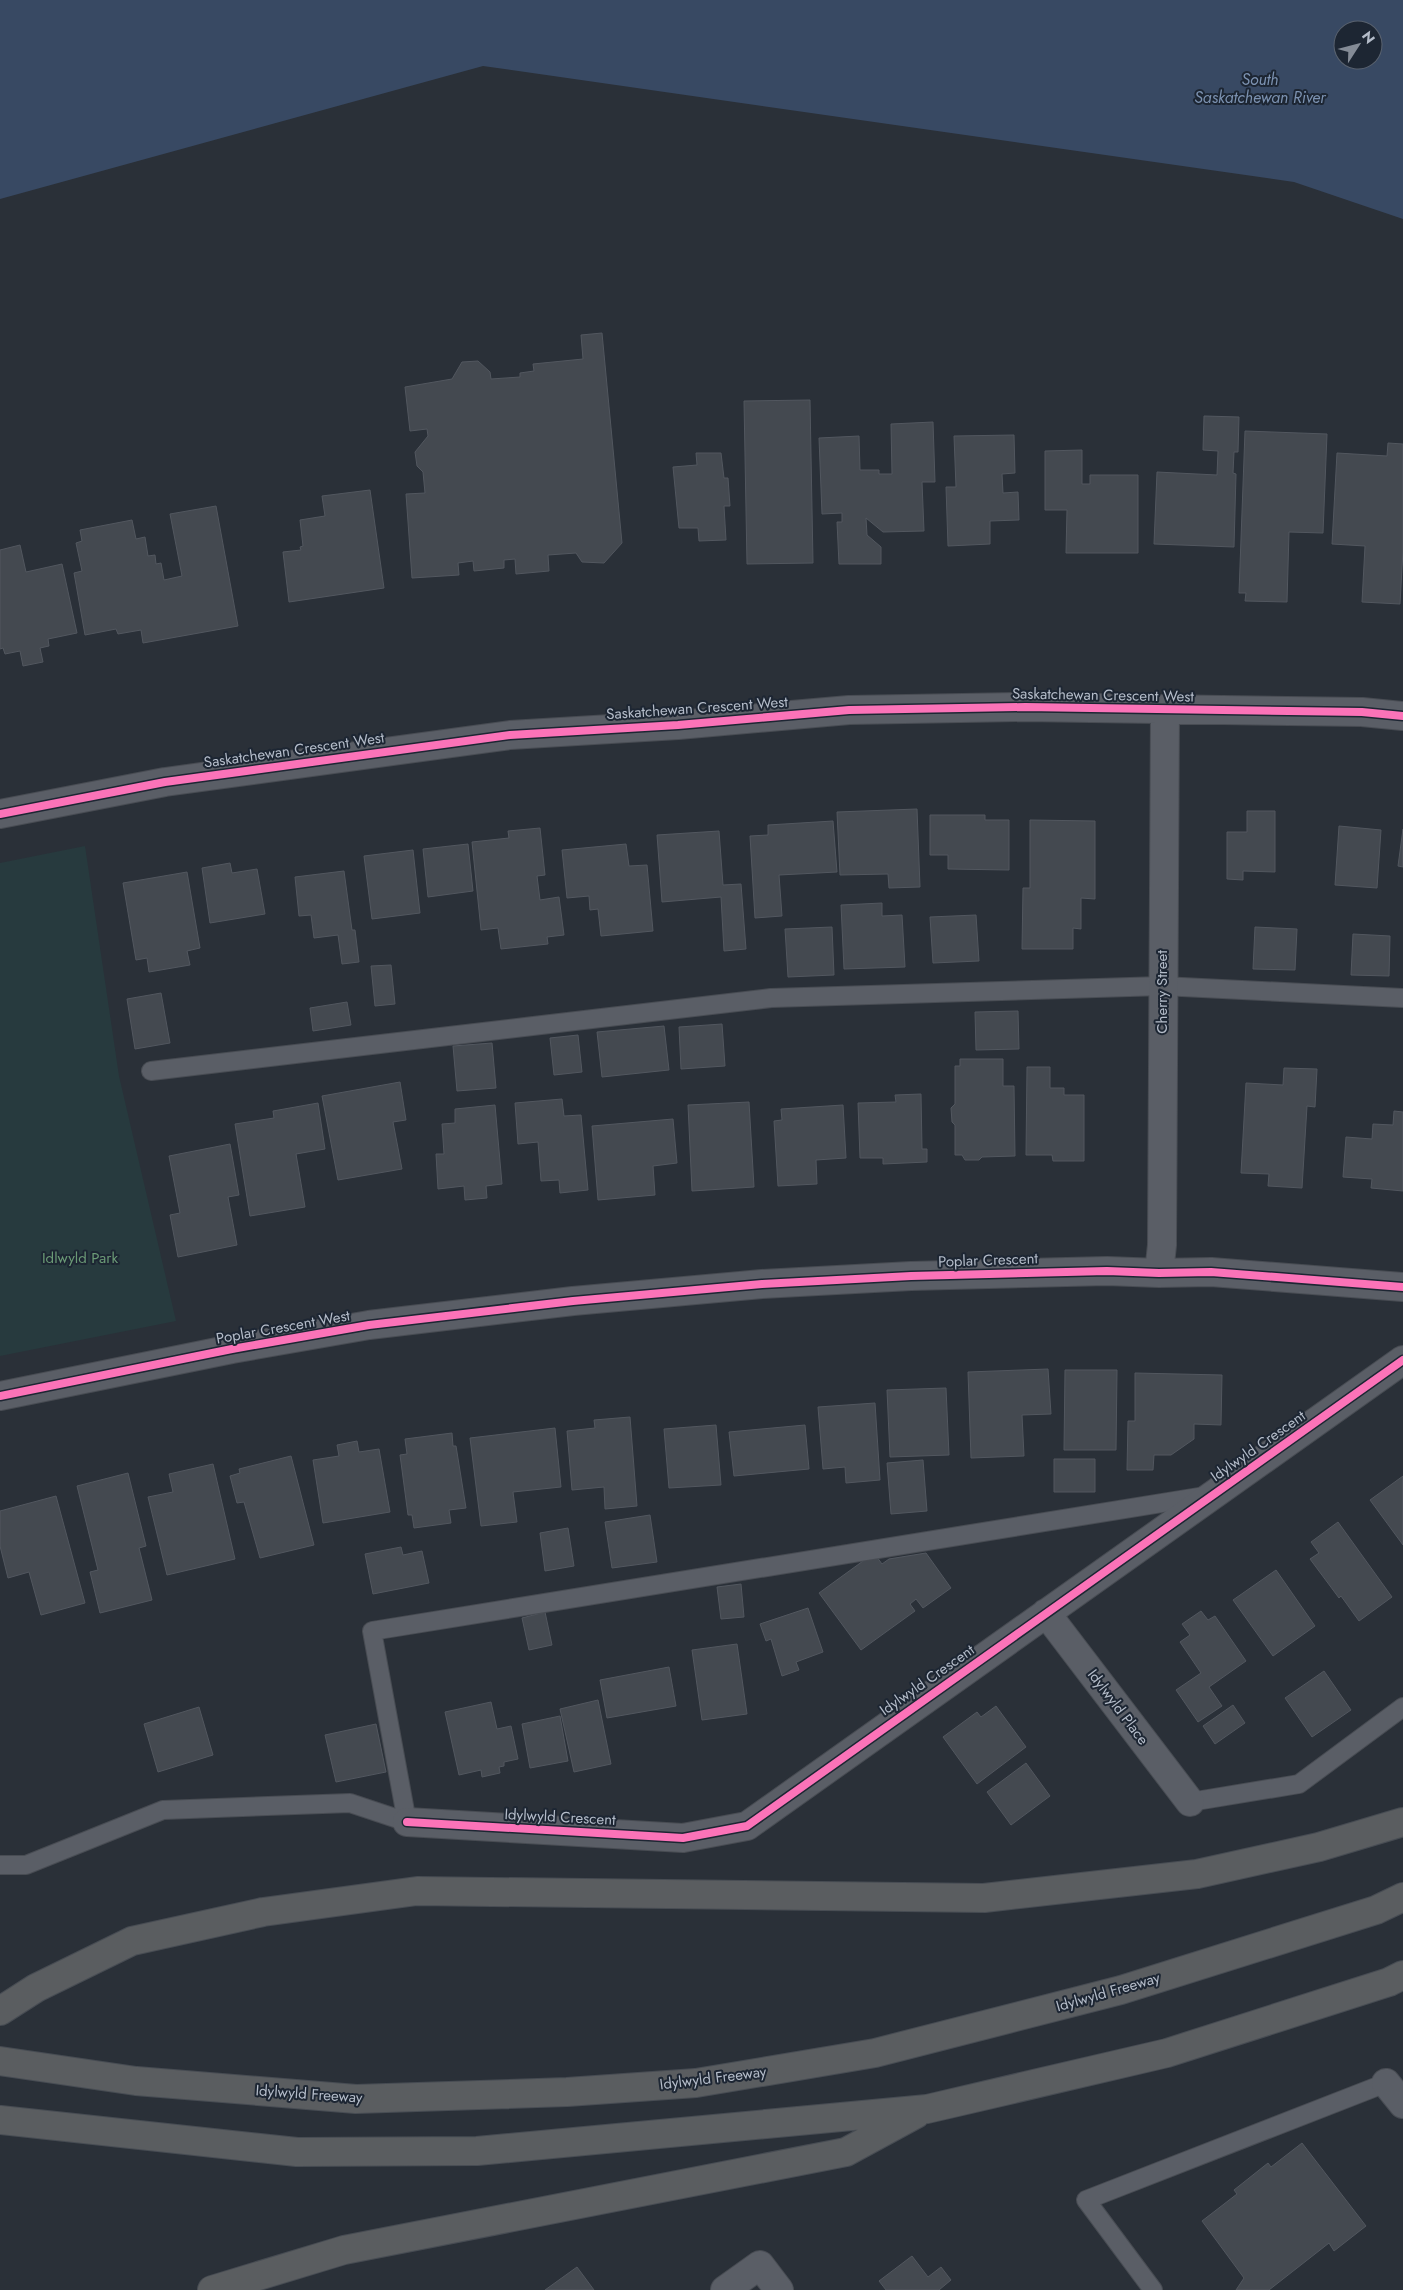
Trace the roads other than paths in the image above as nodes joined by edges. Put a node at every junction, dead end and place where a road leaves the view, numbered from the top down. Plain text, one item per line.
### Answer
1 (1165, 710) junction
2 (1403, 716) edge
3 (0, 814) edge
4 (1162, 986) junction
5 (1403, 998) edge
6 (151, 1071) dead end
7 (1159, 1273) junction
8 (1403, 1287) edge
9 (573, 1301) joint
10 (1403, 1360) edge
11 (0, 1396) edge
12 (1213, 1494) junction
13 (1046, 1613) junction
14 (1403, 1707) edge
15 (1190, 1802) joint
16 (407, 1822) junction
17 (1403, 1822) edge
18 (0, 1865) edge
19 (1403, 1897) edge
20 (1403, 1975) edge
21 (0, 2012) edge
22 (0, 2061) edge
23 (1386, 2083) joint
24 (1403, 2104) edge
25 (927, 2108) junction
26 (0, 2120) edge
27 (212, 2290) edge
28 (725, 2290) edge
29 (779, 2290) edge
30 (1153, 2290) edge

1 - 2 street, Saskatchewan Crescent West
1 - 3 street, Saskatchewan Crescent West
1 - 4 street, Cherry Street
4 - 5 lane
4 - 6 lane
4 - 7 street, Cherry Street
7 - 8 street, Poplar Crescent
7 - 9 street, Poplar Crescent
9 - 11 street, Poplar Crescent West
10 - 12 street, Idylwyld Crescent
12 - 13 street, Idylwyld Crescent
12 - 16 lane
13 - 15 street, Idylwyld Place
13 - 16 street, Idylwyld Crescent
14 - 15 lane
16 - 18 lane
17 - 21 highway
19 - 22 highway, Idylwyld Freeway
20 - 25 highway
23 - 24 street
23 - 30 lane
25 - 26 highway
25 - 27 highway
28 - 29 street

